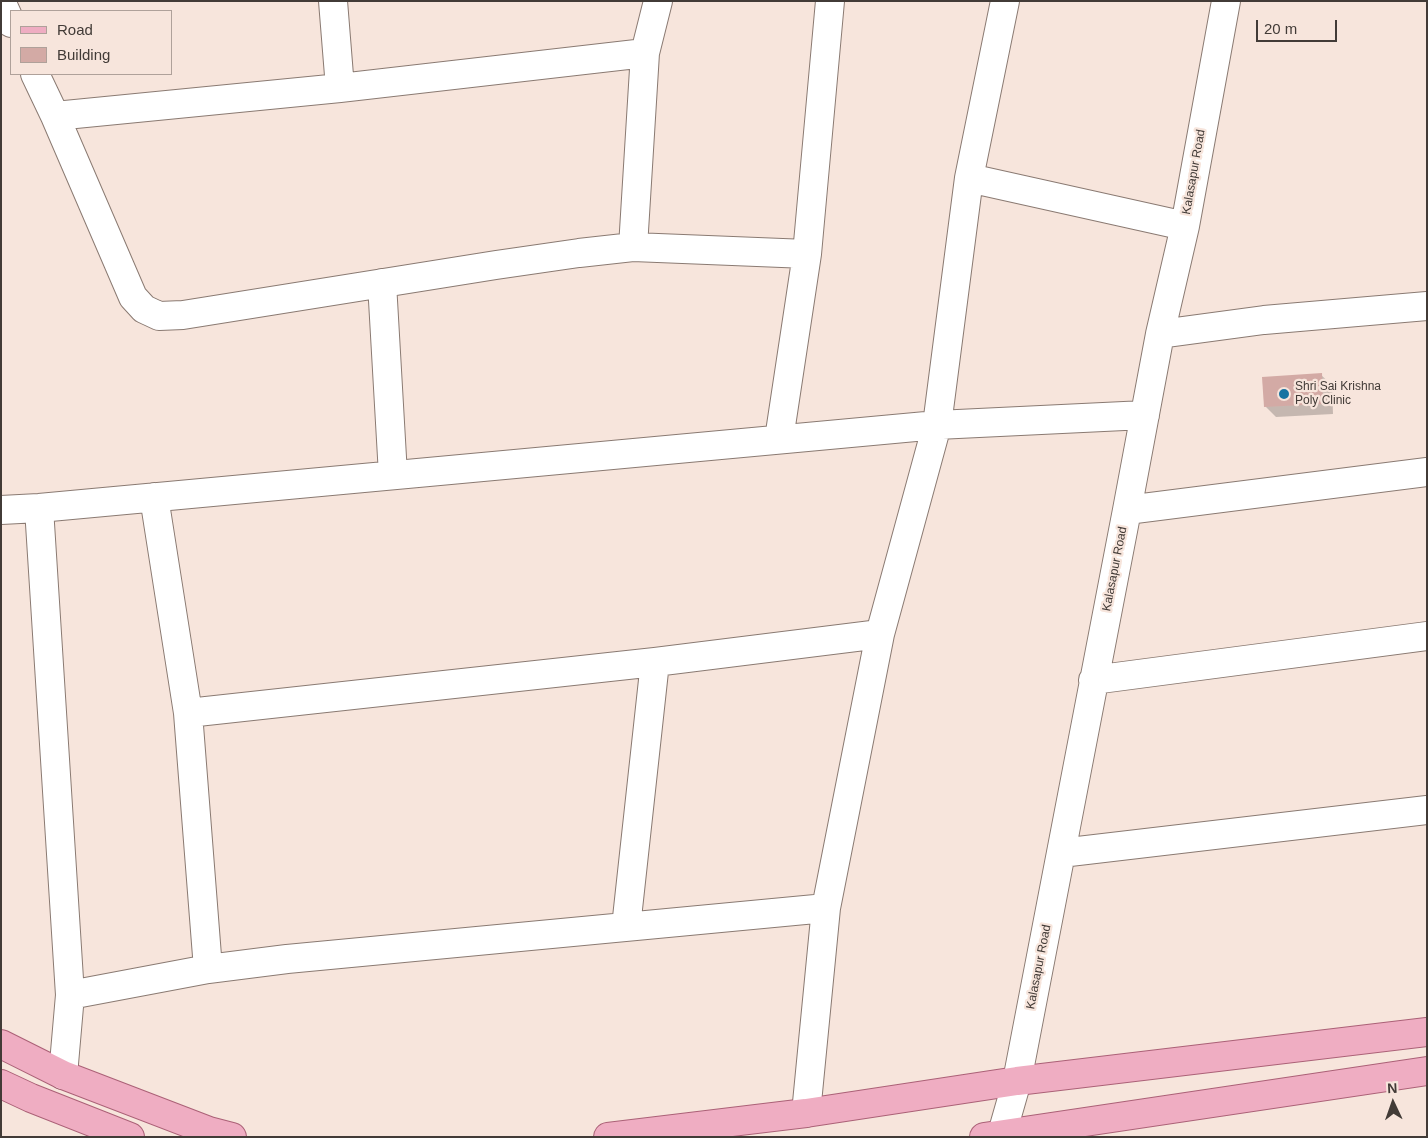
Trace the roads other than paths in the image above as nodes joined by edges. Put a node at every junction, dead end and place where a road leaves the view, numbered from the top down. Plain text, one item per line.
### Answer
1 (1, 1) edge
2 (334, 1) edge
3 (658, 1) edge
4 (830, 1) edge
5 (1005, 1) edge
6 (1226, 1) edge
7 (10, 21) edge
8 (645, 53) junction
9 (35, 75) edge
10 (340, 88) junction
11 (55, 116) junction
12 (969, 178) junction
13 (1185, 226) junction
14 (633, 247) junction
15 (807, 254) junction
16 (382, 283) junction
17 (1427, 306) edge
18 (1160, 334) junction
19 (1146, 415) junction
20 (937, 425) junction
21 (779, 439) junction
22 (1427, 472) edge
23 (393, 475) junction
24 (154, 497) junction
25 (39, 508) junction
26 (1, 510) edge
27 (1127, 510) junction
28 (880, 634) junction
29 (1427, 636) edge
30 (656, 662) junction
31 (1093, 680) junction
32 (188, 713) junction
33 (1427, 810) edge
34 (1061, 853) junction
35 (826, 908) junction
36 (626, 927) junction
37 (208, 969) junction
38 (70, 995) junction
39 (1427, 1032) edge
40 (1, 1044) edge
41 (1427, 1071) edge
42 (63, 1075) junction
43 (1017, 1081) junction
44 (1, 1084) edge
45 (806, 1113) junction
46 (995, 1136) edge
47 (130, 1137) edge
48 (232, 1137) edge
49 (608, 1137) edge

1 - 7 street
2 - 10 street
3 - 8 street
4 - 15 street
5 - 12 street
6 - 13 street, Kalasapur Road
8 - 10 street
8 - 14 street
9 - 11 street
10 - 11 street
11 - 16 street
12 - 13 street
12 - 20 street
13 - 18 street, Kalasapur Road
14 - 15 street
14 - 16 street
15 - 21 street
16 - 23 street
17 - 18 street
18 - 19 street, Kalasapur Road
19 - 20 street
19 - 27 street, Kalasapur Road
20 - 21 street
20 - 28 street
21 - 23 street
22 - 27 street
23 - 24 street
24 - 25 street
24 - 32 street
25 - 26 street
25 - 38 street
27 - 31 street, Kalasapur Road
28 - 30 street
28 - 35 street
29 - 31 street
30 - 32 street
30 - 36 street
31 - 34 street, Kalasapur Road
32 - 37 street
33 - 34 street
34 - 43 street, Kalasapur Road
35 - 36 street
35 - 45 street
36 - 37 street
37 - 38 street
38 - 42 street
39 - 43 main road
40 - 42 main road
41 - 46 main road
42 - 48 main road
43 - 45 main road
43 - 46 street, Kalasapur Road
44 - 47 main road
45 - 49 main road

